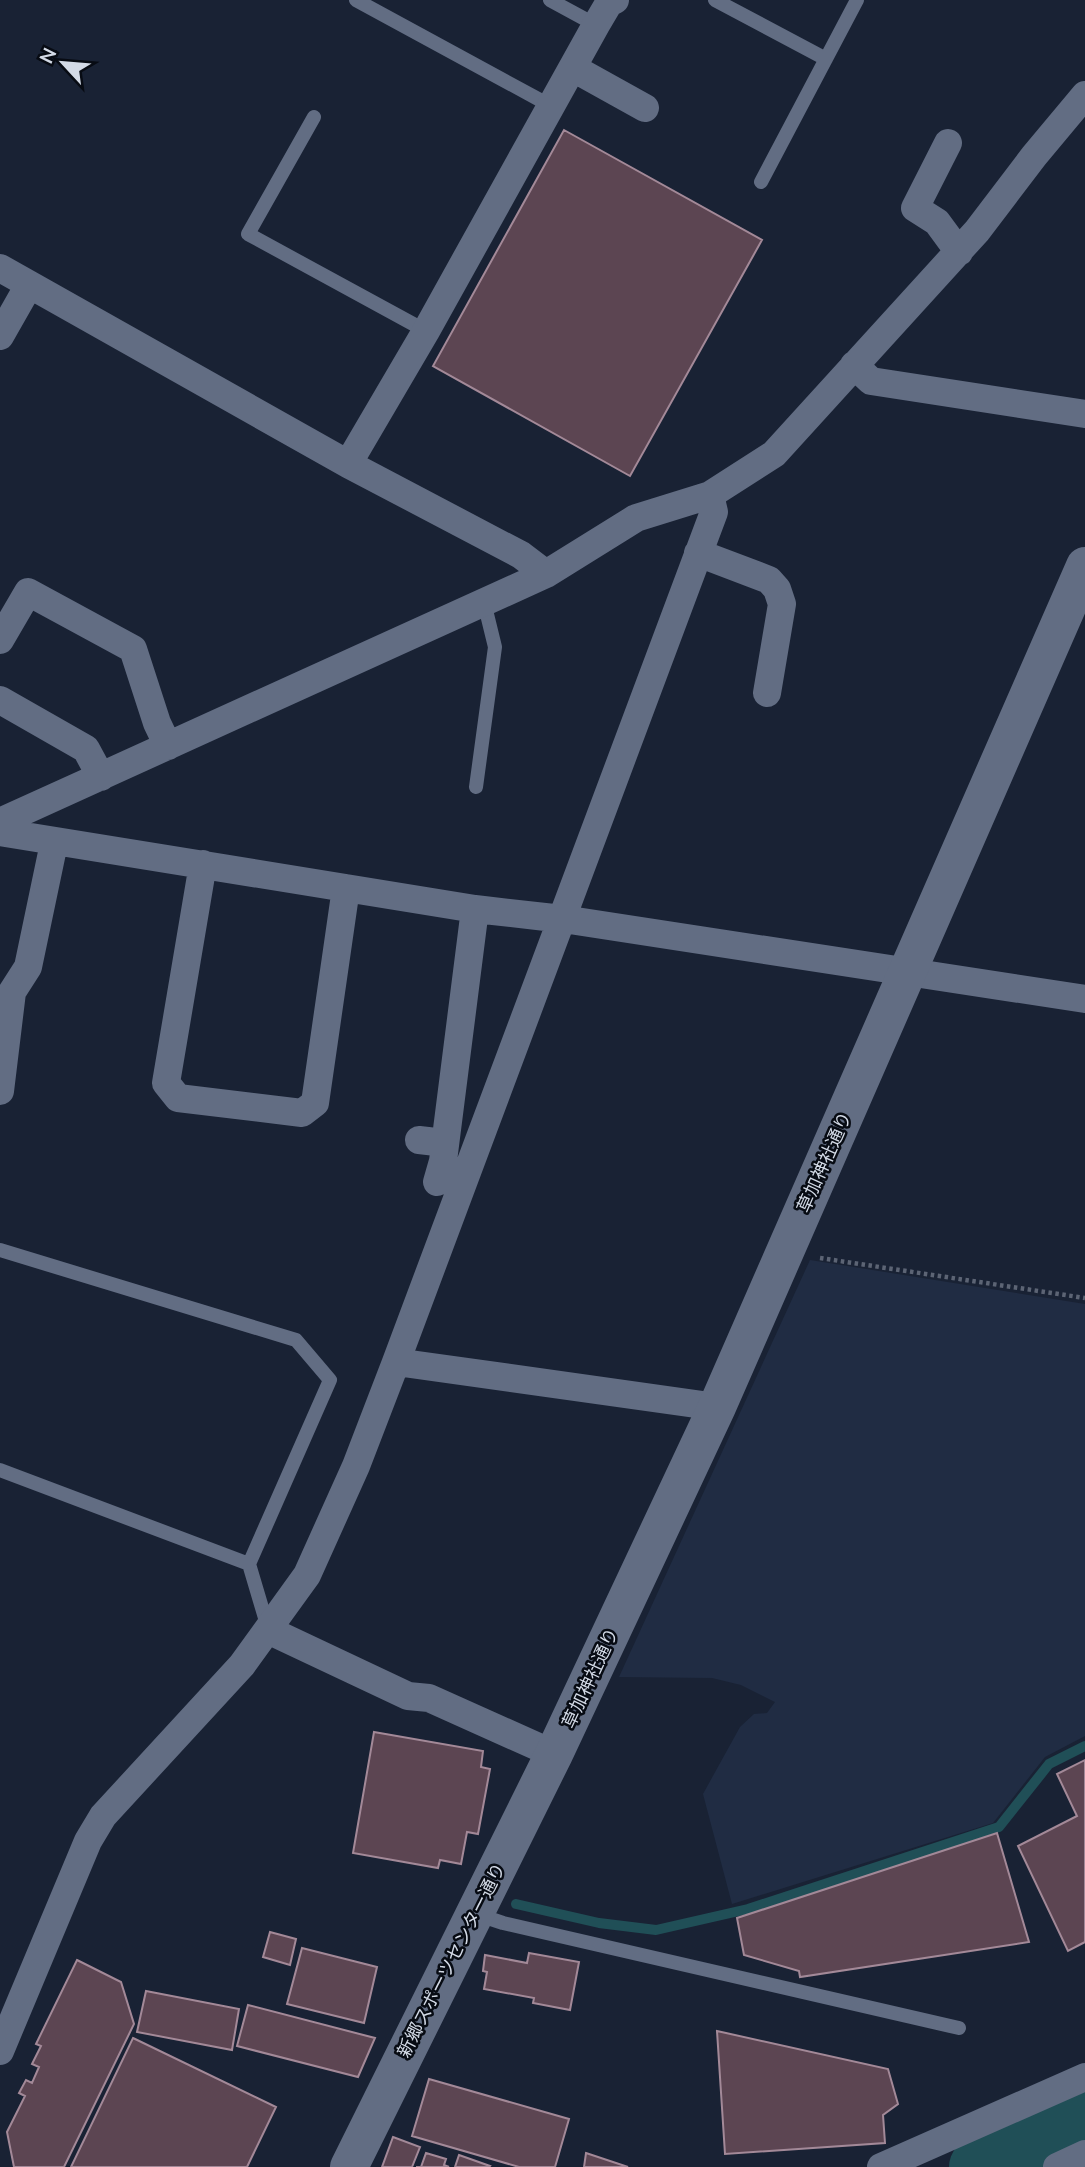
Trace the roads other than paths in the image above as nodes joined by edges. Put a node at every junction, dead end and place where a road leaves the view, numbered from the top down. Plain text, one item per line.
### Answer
1 (356, 0) edge
2 (550, 0) edge
3 (615, 0) edge
4 (715, 0) edge
5 (857, 0) edge
6 (596, 25) junction
7 (826, 59) junction
8 (573, 68) junction
9 (1085, 95) edge
10 (551, 106) junction
11 (645, 108) dead end
12 (314, 117) dead end
13 (948, 143) dead end
14 (761, 182) dead end
15 (959, 251) junction
16 (0, 268) edge
17 (29, 285) junction
18 (426, 331) junction
19 (0, 336) edge
20 (854, 365) junction
21 (1085, 414) edge
22 (348, 464) junction
23 (710, 495) junction
24 (698, 553) junction
25 (1085, 566) edge
26 (546, 575) junction
27 (485, 603) junction
28 (0, 640) edge
29 (768, 693) dead end
30 (0, 700) edge
31 (168, 746) junction
32 (101, 777) junction
33 (476, 787) dead end
34 (0, 822) edge
35 (0, 832) edge
36 (54, 843) junction
37 (203, 864) junction
38 (346, 888) junction
39 (475, 909) junction
40 (563, 919) junction
41 (906, 973) junction
42 (1085, 999) edge
43 (0, 1091) edge
44 (436, 1181) dead end
45 (0, 1250) edge
46 (397, 1363) junction
47 (717, 1407) junction
48 (0, 1470) edge
49 (249, 1564) junction
50 (268, 1630) junction
51 (554, 1754) junction
52 (475, 1913) junction
53 (959, 2028) dead end
54 (0, 2051) edge
55 (1085, 2077) edge
56 (1085, 2154) edge
57 (349, 2167) edge
58 (881, 2167) edge
59 (1057, 2167) edge

1 - 10 lane
2 - 6 lane
3 - 6 street
4 - 7 lane
5 - 7 lane
6 - 8 street
7 - 14 lane
8 - 10 street
8 - 11 street
9 - 15 street
10 - 18 street
12 - 18 lane
13 - 15 street
15 - 20 street
16 - 17 street
17 - 19 street
17 - 22 street
18 - 22 street
20 - 21 street
20 - 23 street
22 - 26 street
23 - 24 street
23 - 26 street
24 - 29 street
24 - 40 street
25 - 41 street, 草加神社通り
26 - 27 street
27 - 31 street
27 - 33 lane
28 - 31 street
30 - 32 street
31 - 32 street
32 - 34 street
35 - 36 street
36 - 37 street
36 - 43 street
37 - 38 street
37 - 38 street
38 - 39 street
39 - 40 street
39 - 44 street
40 - 41 street
40 - 46 street
41 - 42 street
41 - 47 street, 草加神社通り
45 - 49 lane
46 - 47 street
46 - 50 street
47 - 51 street, 草加神社通り
48 - 49 lane
49 - 50 lane
50 - 51 street
50 - 54 street
51 - 52 street, 新郷スポーツセンター通り
52 - 53 lane
52 - 57 street, 新郷スポーツセンター通り
55 - 58 street
56 - 59 street

